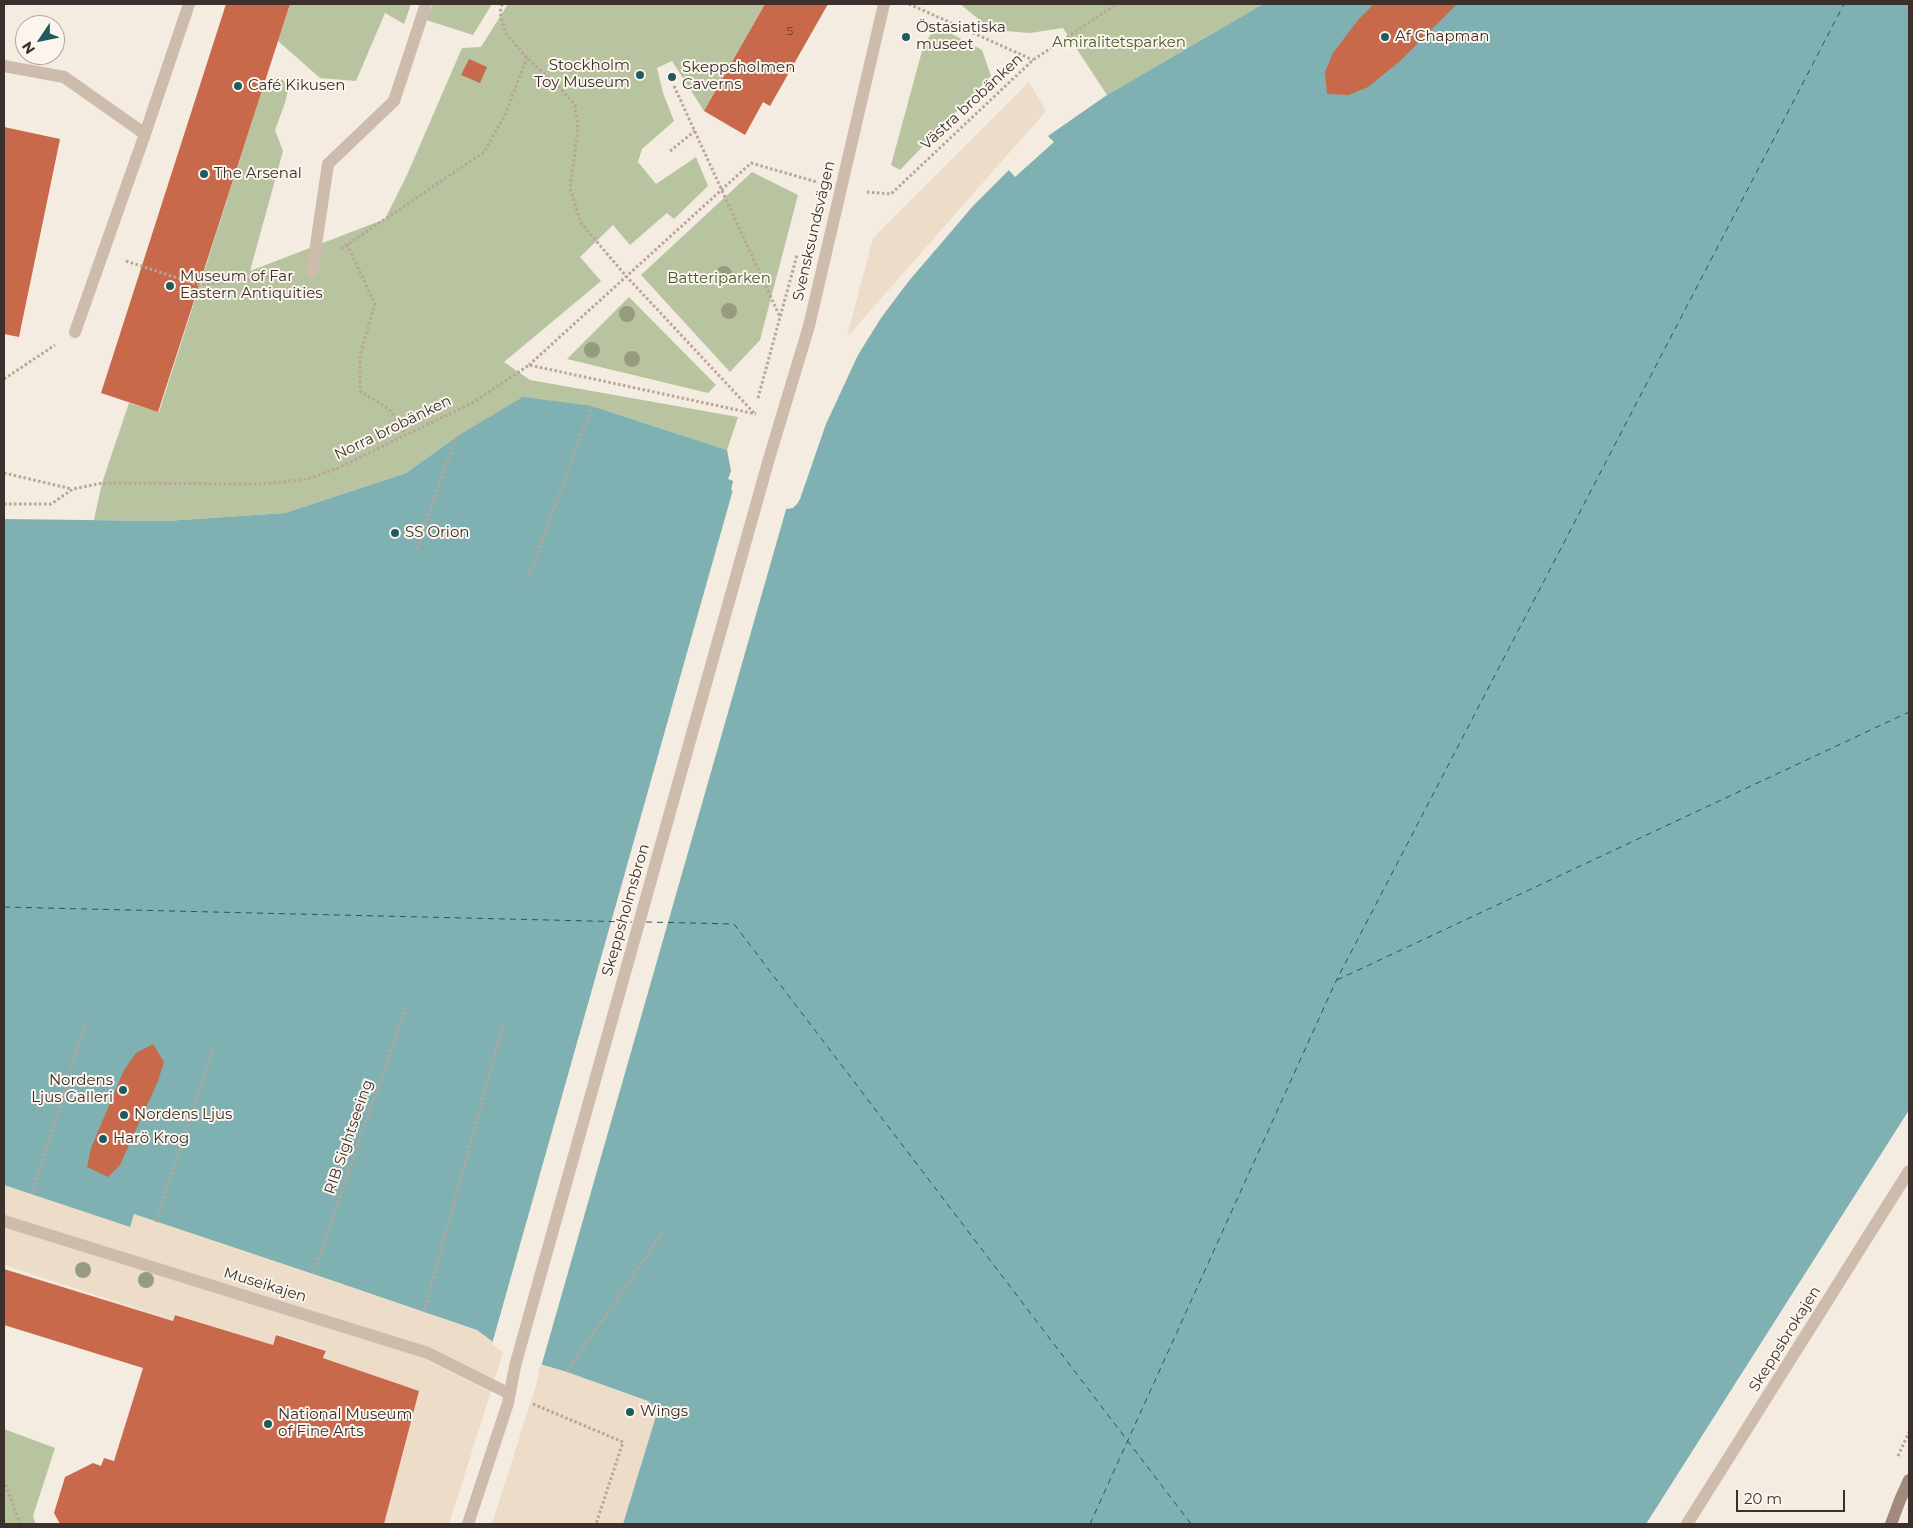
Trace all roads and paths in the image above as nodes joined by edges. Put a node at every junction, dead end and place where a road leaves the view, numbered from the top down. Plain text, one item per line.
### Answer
1 (189, 4) edge
2 (426, 4) edge
3 (502, 4) edge
4 (884, 4) edge
5 (908, 4) edge
6 (1117, 4) edge
7 (527, 58) junction
8 (1033, 60) junction
9 (4, 66) edge
10 (674, 86) dead end
11 (695, 132) junction
12 (145, 134) junction
13 (670, 150) dead end
14 (722, 189) junction
15 (840, 190) junction
16 (347, 244) junction
17 (142, 267) dead end
18 (312, 272) junction
19 (626, 276) junction
20 (780, 318) dead end
21 (75, 332) joint
22 (529, 365) junction
23 (4, 379) edge
24 (592, 406) dead end
25 (754, 413) junction
26 (780, 422) junction
27 (406, 434) junction
28 (456, 437) dead end
29 (768, 462) joint
30 (4, 473) edge
31 (73, 489) junction
32 (4, 504) edge
33 (416, 549) dead end
34 (527, 581) dead end
35 (406, 1007) dead end
36 (86, 1022) dead end
37 (502, 1025) dead end
38 (214, 1046) dead end
39 (1909, 1171) edge
40 (32, 1194) dead end
41 (4, 1221) edge
42 (156, 1222) dead end
43 (663, 1232) dead end
44 (313, 1274) dead end
45 (424, 1312) dead end
46 (567, 1372) dead end
47 (510, 1394) junction
48 (530, 1403) dead end
49 (4, 1480) edge
50 (1909, 1480) edge
51 (20, 1524) edge
52 (468, 1524) edge
53 (596, 1524) edge
54 (1687, 1524) edge
55 (1891, 1524) edge

1 - 12 street
2 - 18 street
3 - 7 path
4 - 15 street, Svensksundsvägen
5 - 8 path
6 - 8 path, Västra brobänken
7 - 16 path
7 - 19 path
8 - 15 path, Västra brobänken
9 - 12 street
10 - 11 path
11 - 13 path
11 - 14 path
12 - 21 street
14 - 15 path, Västra brobänken
14 - 19 path, Norra brobänken
14 - 20 path
15 - 26 street, Svensksundsvägen
16 - 18 path
16 - 27 path
17 - 18 path
19 - 22 path, Norra brobänken
19 - 25 path
21 - 23 path
22 - 25 path
22 - 27 path, Norra brobänken
24 - 34 path
25 - 26 path
26 - 29 street, Svensksundsvägen
27 - 31 path, Norra brobänken
28 - 33 path
29 - 47 street, Skeppsholmsbron
30 - 31 path
31 - 32 path, Norra brobänken
35 - 44 path, RIB Sightseeing
36 - 40 path
37 - 45 path
38 - 42 path
39 - 54 street, Skeppsbrokajen
41 - 47 street, Museikajen
43 - 46 path
47 - 52 street, Skeppsholmsbron
48 - 53 path
49 - 51 path
50 - 55 street

